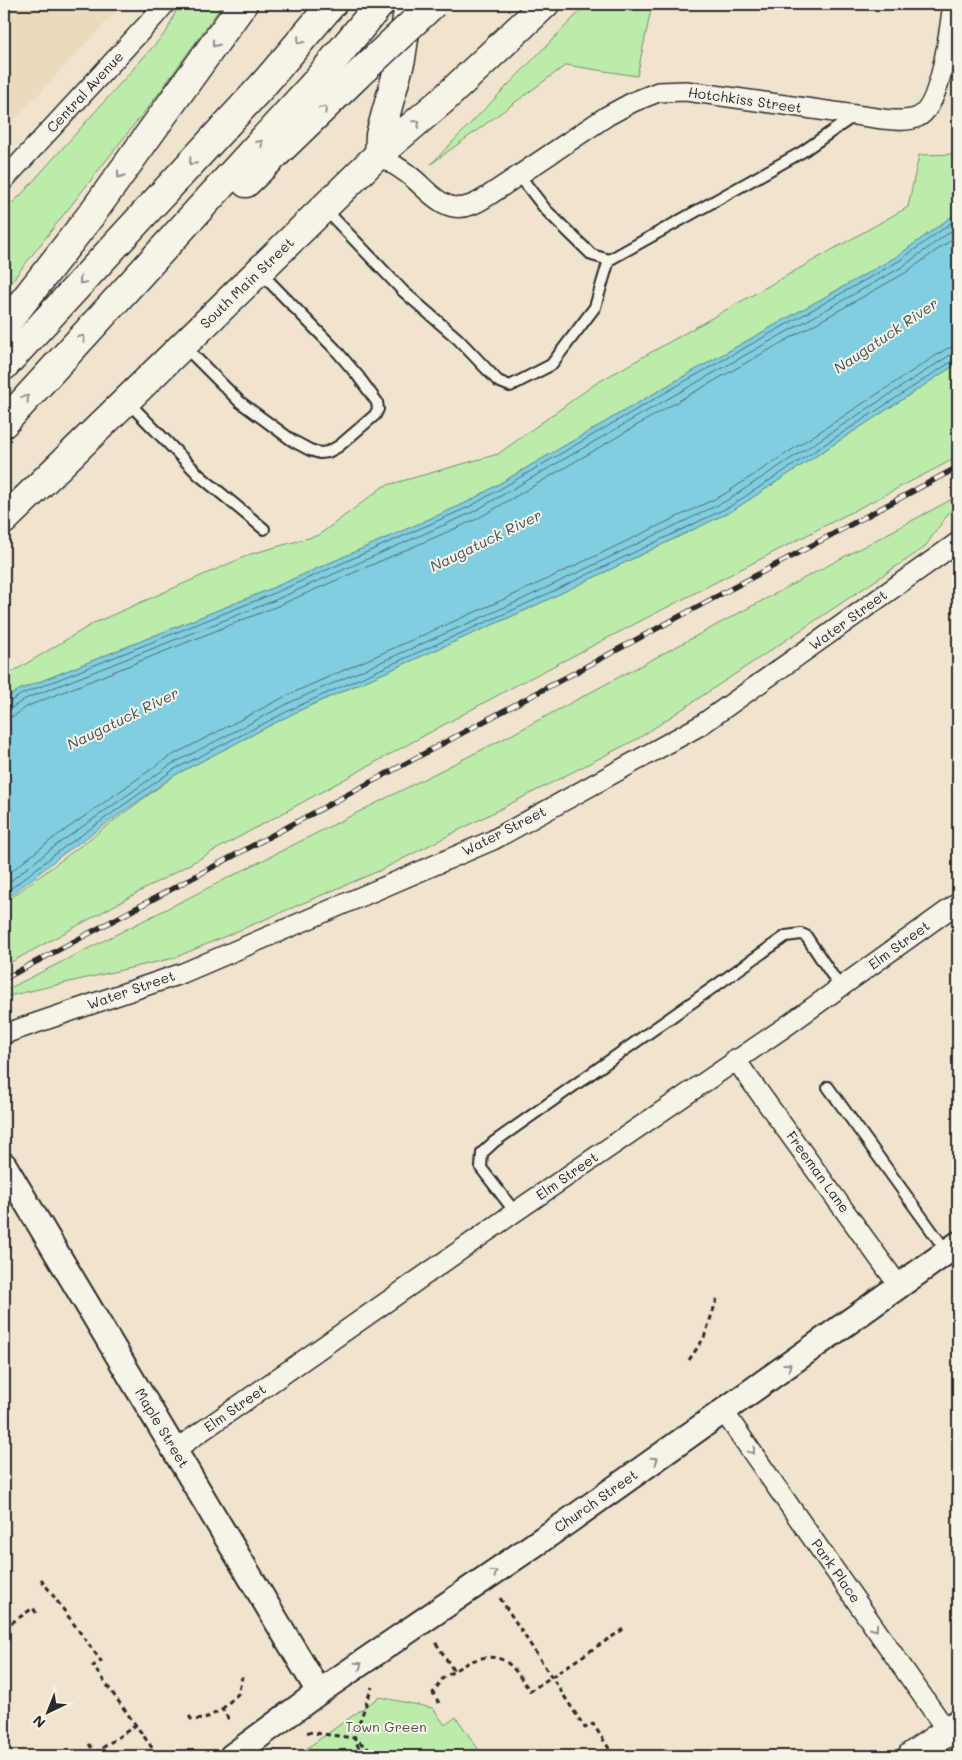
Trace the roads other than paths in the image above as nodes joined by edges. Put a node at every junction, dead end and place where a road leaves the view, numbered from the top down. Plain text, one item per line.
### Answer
1 (164, 4) edge
2 (243, 4) edge
3 (332, 4) edge
4 (409, 4) edge
5 (433, 4) edge
6 (545, 4) edge
7 (953, 4) edge
8 (378, 7) edge
9 (855, 115) junction
10 (379, 154) junction
11 (519, 175) junction
12 (4, 180) edge
13 (324, 208) junction
14 (609, 260) junction
15 (259, 271) junction
16 (132, 282) junction
17 (4, 326) edge
18 (183, 345) junction
19 (4, 366) edge
20 (126, 401) junction
21 (4, 423) edge
22 (4, 520) edge
23 (264, 529) dead end
24 (958, 542) edge
25 (958, 903) edge
26 (840, 987) junction
27 (4, 1034) edge
28 (735, 1059) junction
29 (828, 1087) dead end
30 (4, 1165) edge
31 (515, 1212) junction
32 (952, 1248) edge
33 (899, 1286) junction
34 (724, 1412) junction
35 (175, 1450) junction
36 (319, 1692) junction
37 (952, 1728) edge
38 (232, 1756) edge
39 (912, 1756) edge

1 - 12 street, Central Avenue
2 -> 17 main road
3 -> 19 main road
4 - 10 main road
16 -> 5 main road, bridge
10 -> 6 main road, South Main Street
7 - 9 street, Hotchkiss Street
16 -> 8 main road
9 - 11 street, Hotchkiss Street
9 - 14 lane
10 - 11 street, Hotchkiss Street
10 - 13 main road, South Main Street
11 - 14 lane
13 - 14 lane
13 - 15 main road, South Main Street
15 - 18 main road, South Main Street
15 - 18 lane
21 -> 16 main road
18 - 20 main road, South Main Street
20 - 22 main road, South Main Street
20 - 23 lane
24 - 27 street, Water Street
25 - 26 street, Elm Street
26 - 28 street, Elm Street
26 - 31 lane
28 - 31 street, Elm Street
28 - 33 street, Freeman Lane
29 - 32 lane
30 - 35 street, Maple Street
31 - 35 street, Elm Street
32 - 33 street, Church Street
34 -> 33 street, Church Street
36 -> 34 street, Church Street
34 -> 37 street, Park Place
35 - 36 street, Maple Street
36 - 38 street, Church Street
37 - 39 main road

